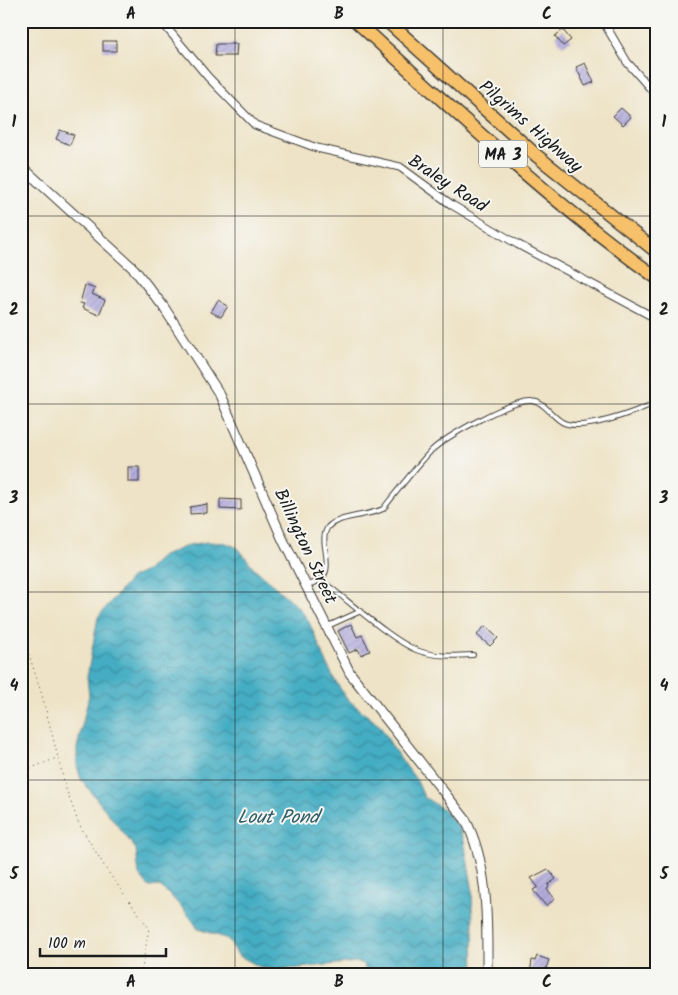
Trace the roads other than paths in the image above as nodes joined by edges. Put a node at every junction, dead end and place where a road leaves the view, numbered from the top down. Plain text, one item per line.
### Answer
1 (161, 21) edge
2 (356, 21) edge
3 (387, 21) edge
4 (603, 21) edge
5 (657, 96) edge
6 (21, 166) edge
7 (657, 252) edge
8 (657, 278) edge
9 (657, 320) edge
10 (657, 402) edge
11 (318, 581) junction
12 (305, 586) junction
13 (361, 612) junction
14 (326, 627) junction
15 (473, 656) dead end
16 (487, 974) edge

1 - 9 street, Braley Road
2 - 8 highway, MA 3
3 - 7 highway, Pilgrims Highway / MA 3
4 - 5 street
6 - 12 street, Billington Street
10 - 11 lane
11 - 12 lane
11 - 13 lane
12 - 14 street, Billington Street
13 - 14 lane
13 - 15 lane
14 - 16 street, Billington Street

